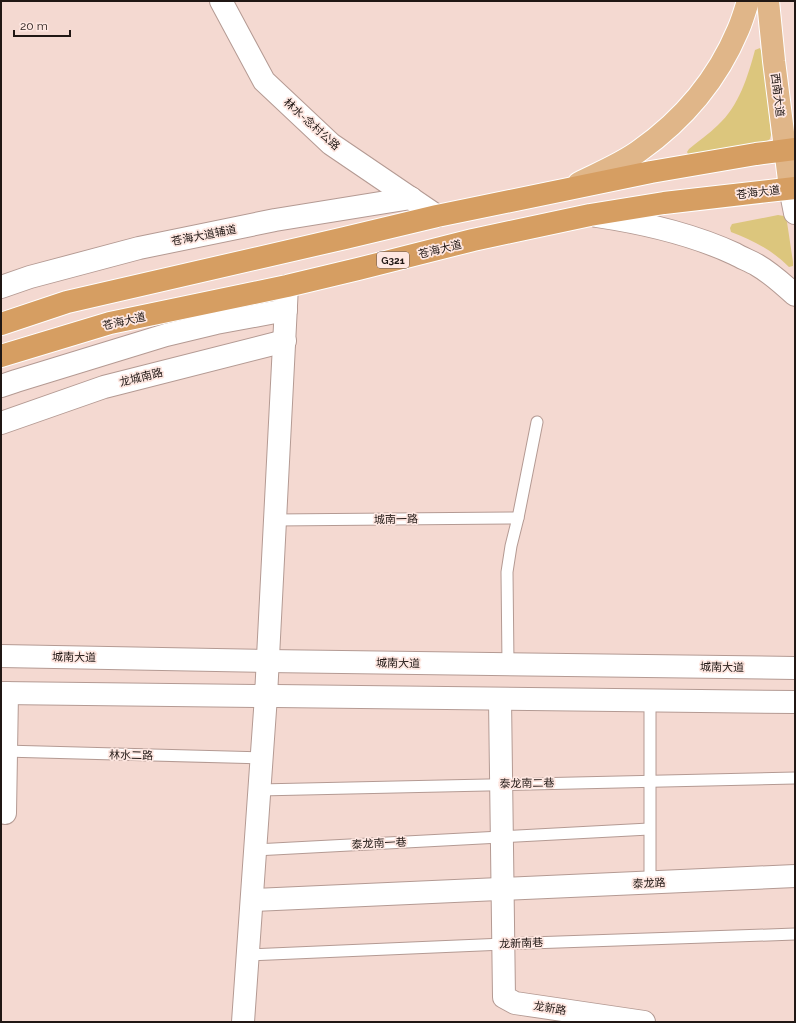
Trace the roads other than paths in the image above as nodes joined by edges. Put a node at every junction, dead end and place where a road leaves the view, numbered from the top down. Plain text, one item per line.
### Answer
1 (221, 1) edge
2 (748, 1) edge
3 (768, 1) edge
4 (790, 149) edge
5 (792, 188) edge
6 (561, 191) junction
7 (410, 198) junction
8 (795, 213) edge
9 (590, 215) junction
10 (437, 216) junction
11 (287, 286) junction
12 (1, 287) edge
13 (795, 295) edge
14 (286, 310) junction
15 (1, 324) edge
16 (285, 341) junction
17 (1, 356) edge
18 (1, 386) edge
19 (537, 422) dead end
20 (1, 423) edge
21 (518, 518) junction
22 (275, 520) junction
23 (1, 656) edge
24 (267, 661) junction
25 (508, 664) junction
26 (795, 668) edge
27 (4, 693) edge
28 (266, 696) junction
29 (500, 698) junction
30 (650, 700) junction
31 (795, 702) edge
32 (3, 751) edge
33 (261, 758) junction
34 (795, 778) edge
35 (649, 781) junction
36 (501, 784) junction
37 (259, 790) junction
38 (5, 813) dead end
39 (649, 829) junction
40 (502, 837) junction
41 (255, 850) junction
42 (795, 876) edge
43 (650, 882) junction
44 (503, 889) junction
45 (252, 900) junction
46 (795, 934) edge
47 (504, 944) junction
48 (248, 955) junction
49 (243, 1022) edge
50 (644, 1022) edge

1 - 7 street, 林水-念村公路
2 - 6 main road
3 - 4 main road, 西南大道
4 - 5 main road, 西南大道
4 - 6 highway
5 - 8 street
5 - 9 highway, 苍海大道 / G321
6 - 10 highway
7 - 10 street, 林水-念村公路
7 - 12 street, 苍海大道辅道
9 - 11 highway, 苍海大道 / G321
9 - 13 street
10 - 15 highway
11 - 14 street
11 - 17 highway, 苍海大道 / G321
14 - 16 street
14 - 18 street
16 - 20 street, 龙城南路
16 - 22 street
19 - 21 lane
21 - 22 lane, 城南一路
21 - 25 lane
22 - 24 street
23 - 24 street, 城南大道
24 - 25 street, 城南大道
24 - 28 street
25 - 26 street, 城南大道
27 - 28 street
27 - 32 street
28 - 29 street
28 - 33 street
29 - 30 street
29 - 36 street
30 - 31 street
30 - 35 lane
32 - 33 lane, 林水二路
32 - 38 street
33 - 37 street
34 - 35 lane, 泰龙南二巷
35 - 36 lane, 泰龙南二巷
35 - 39 lane
36 - 37 lane, 泰龙南二巷
36 - 40 street
37 - 41 street
39 - 40 lane, 泰龙南一巷
39 - 43 lane
40 - 41 lane, 泰龙南一巷
40 - 44 street
41 - 45 street
42 - 43 street, 泰龙路
43 - 44 street, 泰龙路
44 - 45 street, 泰龙路
44 - 47 street
45 - 48 street
46 - 47 lane, 龙新南巷
47 - 48 lane, 龙新南巷
47 - 50 street, 龙新路
48 - 49 street

